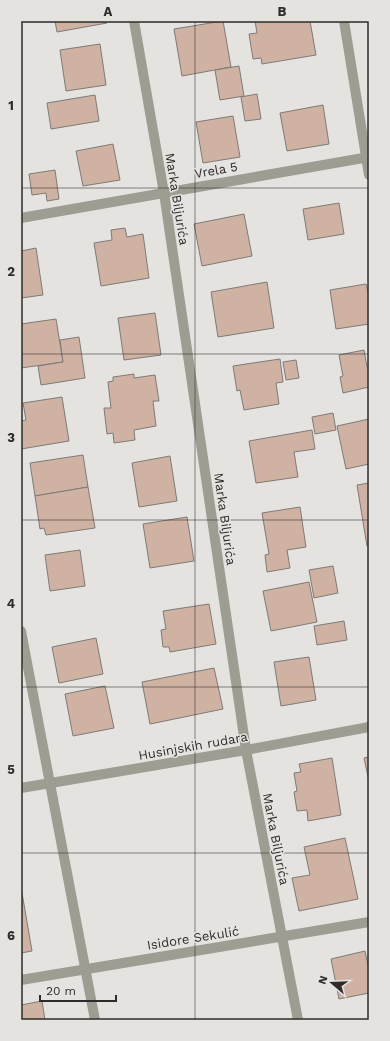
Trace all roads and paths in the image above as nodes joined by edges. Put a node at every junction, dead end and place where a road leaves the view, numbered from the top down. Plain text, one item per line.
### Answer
1 (134, 21) edge
2 (344, 21) edge
3 (367, 157) edge
4 (369, 175) edge
5 (164, 193) junction
6 (21, 218) edge
7 (21, 631) edge
8 (369, 727) edge
9 (246, 750) junction
10 (49, 784) junction
11 (21, 788) edge
12 (369, 922) edge
13 (281, 937) junction
14 (86, 969) junction
15 (21, 980) edge
16 (95, 1020) edge
17 (298, 1020) edge

1 - 5 street, Marka Biljurića
2 - 3 street
3 - 4 street
3 - 5 street, Vrela 5
5 - 6 street, Vrela 5
5 - 9 street, Marka Biljurića
7 - 10 street
8 - 9 street, Husinjskih rudara
9 - 10 street, Husinjskih rudara
9 - 13 street, Marka Biljurića
10 - 11 street, Husinjskih rudara
10 - 14 street
12 - 13 street, Isidore Sekulić
13 - 14 street, Isidore Sekulić
13 - 17 street, Marka Biljurića
14 - 15 street, Isidore Sekulić
14 - 16 street

